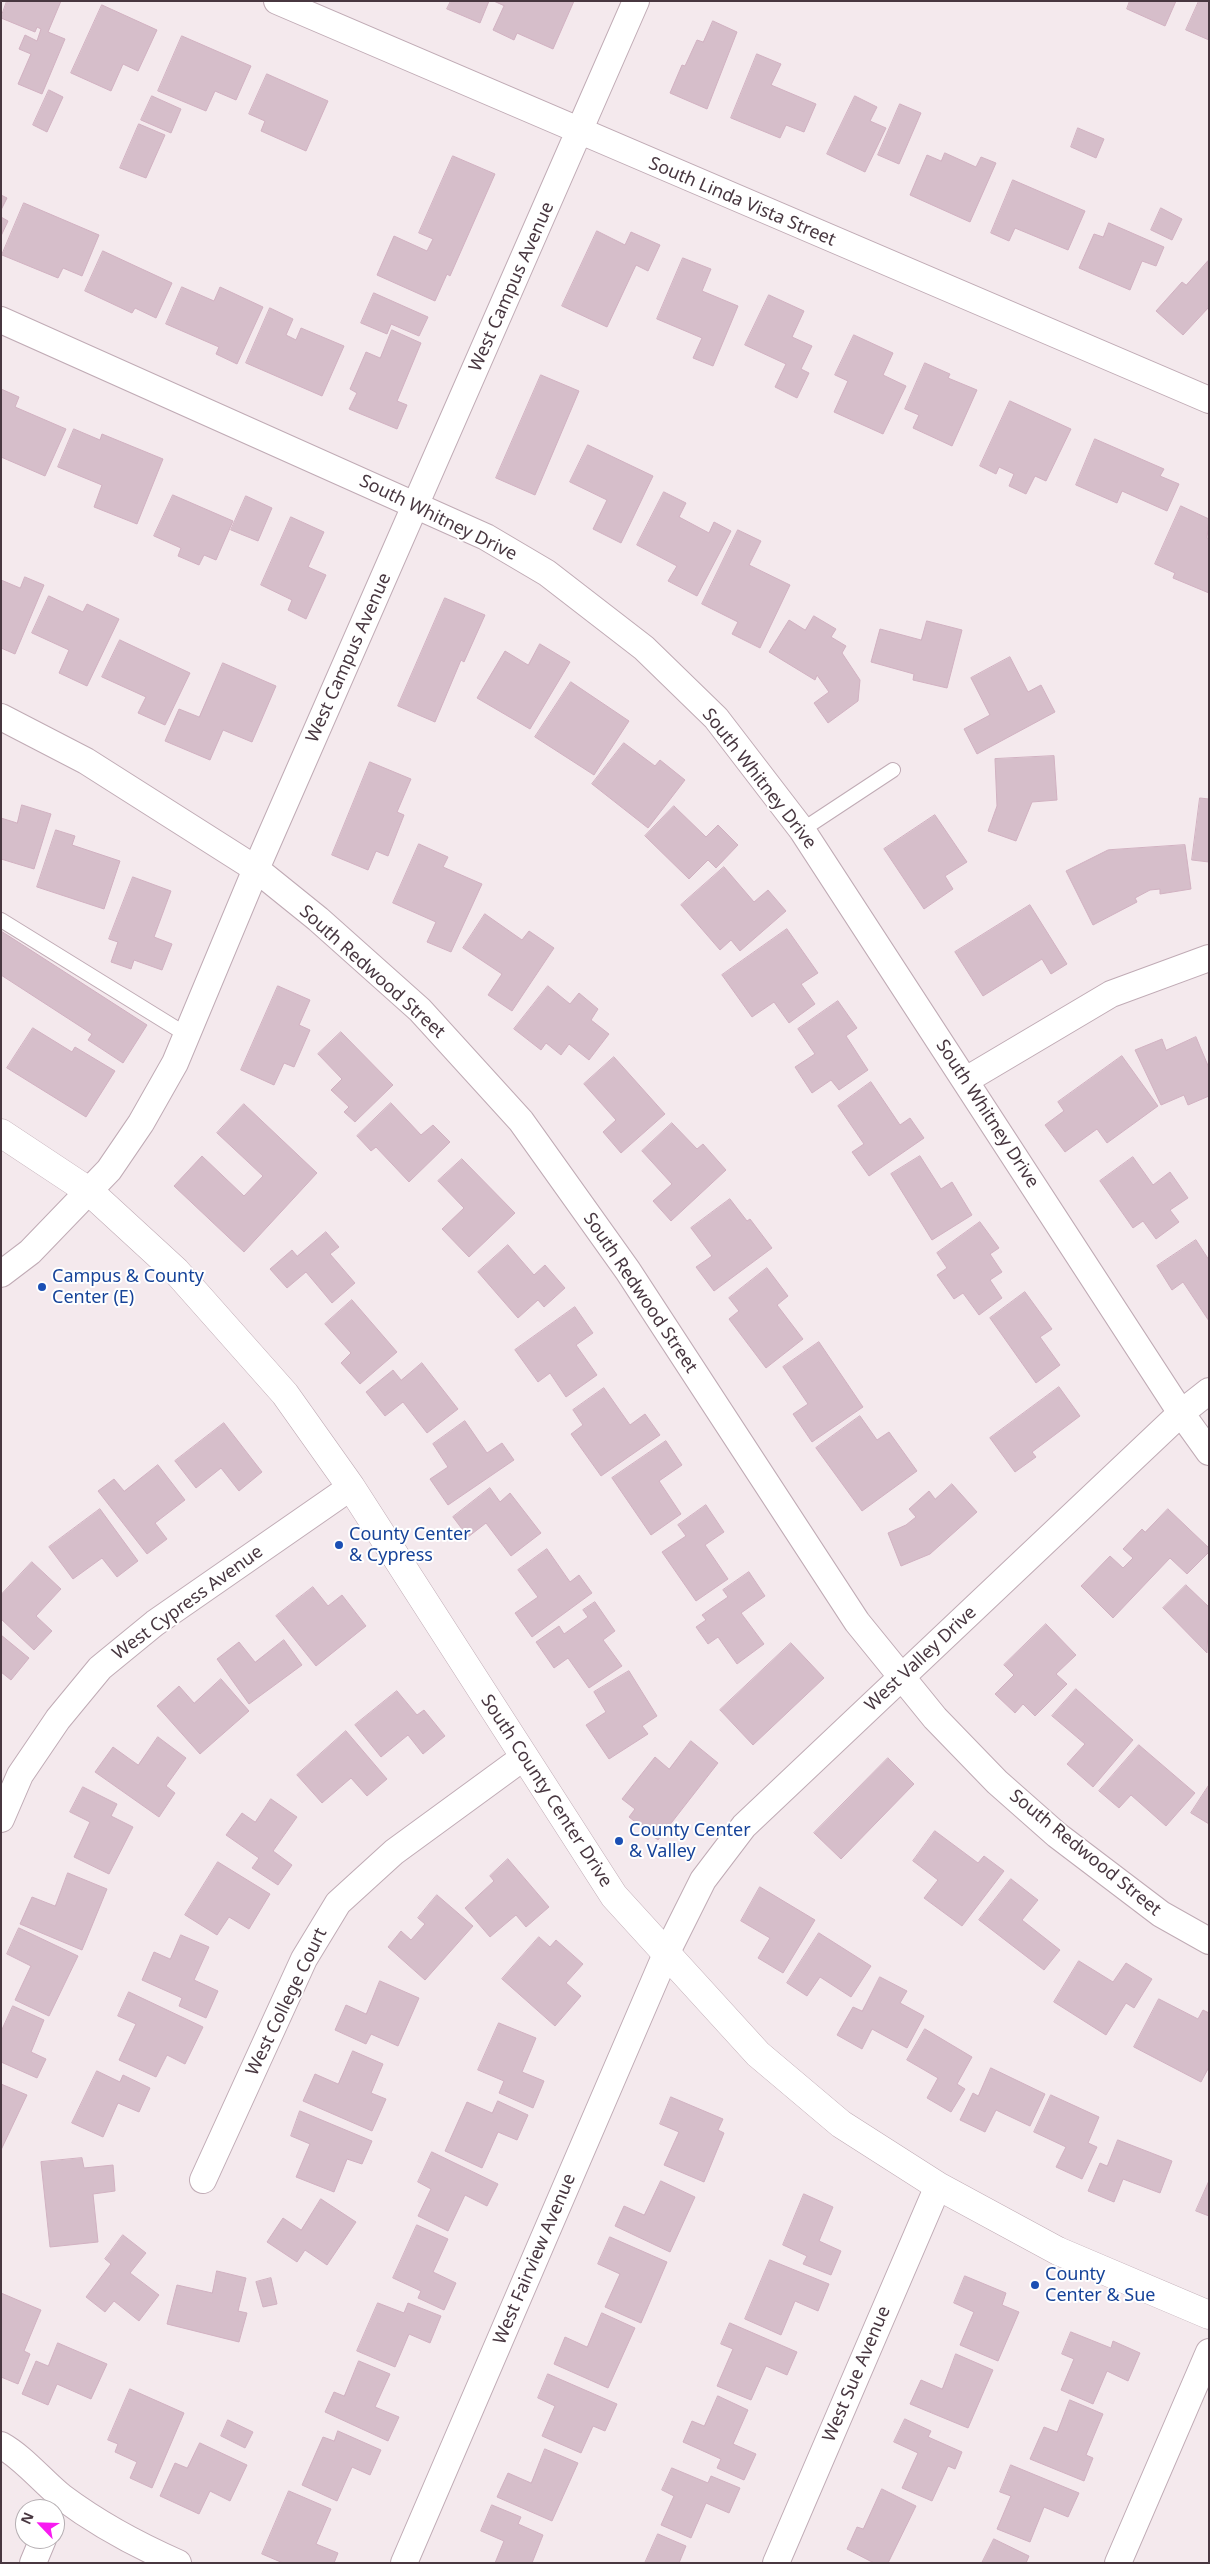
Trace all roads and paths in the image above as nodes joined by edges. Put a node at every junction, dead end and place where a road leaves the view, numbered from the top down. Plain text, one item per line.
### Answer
1 (277, 1) edge
2 (636, 1) edge
3 (580, 132) junction
4 (1, 320) edge
5 (1209, 400) edge
6 (416, 505) junction
7 (1, 716) edge
8 (893, 770) dead end
9 (802, 830) junction
10 (256, 869) junction
11 (1, 920) edge
12 (1209, 958) edge
13 (187, 1035) junction
14 (966, 1080) junction
15 (1, 1133) edge
16 (90, 1192) junction
17 (1, 1274) edge
18 (1209, 1391) edge
19 (1181, 1413) junction
20 (1209, 1452) edge
21 (351, 1487) junction
22 (902, 1676) junction
23 (524, 1757) junction
24 (1, 1819) edge
25 (1209, 1941) edge
26 (666, 1954) junction
27 (203, 2180) dead end
28 (938, 2186) junction
29 (1209, 2315) edge
30 (1209, 2352) edge
31 (1, 2445) edge
32 (53, 2499) edge
33 (65, 2508) edge
34 (39, 2549) edge
35 (33, 2563) edge
36 (178, 2563) edge
37 (404, 2563) edge
38 (776, 2563) edge
39 (1118, 2563) edge

1 - 3 street, South Linda Vista Street
2 - 3 street, West Campus Avenue
3 - 5 street, South Linda Vista Street
3 - 6 street, West Campus Avenue
4 - 6 street, South Whitney Drive
6 - 9 street, South Whitney Drive
6 - 10 street, West Campus Avenue
7 - 10 street, South Redwood Street
8 - 9 lane
9 - 14 street, South Whitney Drive
10 - 13 street, West Campus Avenue
10 - 22 street, South Redwood Street
11 - 13 lane
12 - 14 street
13 - 16 street, West Campus Avenue
14 - 19 street, South Whitney Drive
15 - 16 street, South County Center Drive
16 - 17 street, West Campus Avenue
16 - 21 street, South County Center Drive
18 - 19 street, West Valley Drive
19 - 20 street, South Whitney Drive
19 - 22 street, West Valley Drive
21 - 23 street, South County Center Drive
21 - 24 street, West Cypress Avenue
22 - 25 street, South Redwood Street
22 - 26 street, West Valley Drive
23 - 26 street, South County Center Drive
23 - 27 street, West College Court
26 - 28 street, South County Center Drive
26 - 37 street, West Fairview Avenue
28 - 29 street, South County Center Drive
28 - 38 street, West Sue Avenue
30 - 39 street
31 - 32 street
33 - 36 street
34 - 35 street

